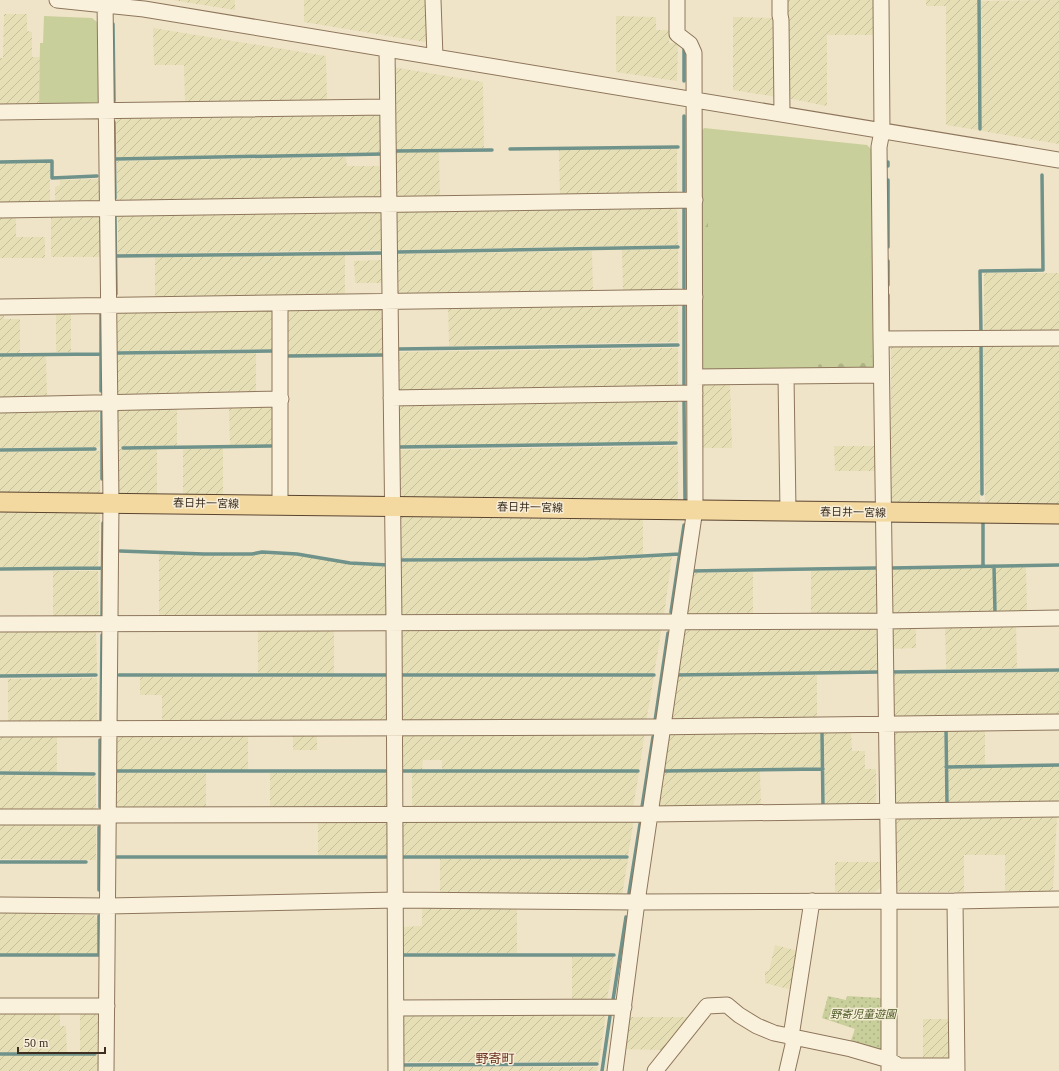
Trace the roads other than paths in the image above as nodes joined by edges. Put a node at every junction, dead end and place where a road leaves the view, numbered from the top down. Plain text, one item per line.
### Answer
1 (56, 0) edge
2 (433, 0) edge
3 (677, 0) edge
4 (780, 0) edge
5 (881, 0) edge
6 (105, 2) edge
7 (387, 49) junction
8 (435, 57) junction
9 (694, 100) junction
10 (388, 107) junction
11 (106, 111) junction
12 (0, 112) edge
13 (782, 114) junction
14 (882, 131) junction
15 (1059, 160) edge
16 (695, 200) junction
17 (389, 204) junction
18 (107, 209) junction
19 (0, 210) edge
20 (695, 297) junction
21 (390, 301) junction
22 (280, 303) junction
23 (108, 306) junction
24 (0, 307) edge
25 (1059, 338) edge
26 (881, 339) junction
27 (881, 375) junction
28 (786, 376) junction
29 (695, 377) junction
30 (695, 393) junction
31 (392, 398) junction
32 (280, 399) junction
33 (110, 402) junction
34 (0, 405) edge
35 (0, 502) edge
36 (111, 502) junction
37 (280, 504) junction
38 (393, 506) junction
39 (695, 509) junction
40 (788, 511) junction
41 (883, 512) junction
42 (1059, 514) edge
43 (1059, 618) edge
44 (884, 621) junction
45 (679, 622) junction
46 (394, 623) junction
47 (0, 624) edge
48 (109, 625) junction
49 (1059, 722) edge
50 (886, 724) junction
51 (395, 727) junction
52 (663, 727) junction
53 (0, 729) edge
54 (109, 729) junction
55 (1059, 809) edge
56 (887, 811) junction
57 (650, 814) junction
58 (395, 815) junction
59 (109, 816) junction
60 (0, 817) edge
61 (396, 900) junction
62 (1059, 900) edge
63 (812, 901) junction
64 (889, 901) junction
65 (956, 901) junction
66 (637, 902) junction
67 (0, 905) edge
68 (108, 906) junction
69 (0, 1006) edge
70 (107, 1006) junction
71 (624, 1007) junction
72 (396, 1008) junction
73 (792, 1037) junction
74 (889, 1065) edge
75 (957, 1068) edge
76 (106, 1071) edge
77 (396, 1071) edge
78 (615, 1071) edge
79 (655, 1071) edge
80 (787, 1071) edge

1 - 6 street
2 - 8 street
3 - 9 street
4 - 13 street
5 - 14 street
6 - 7 street
6 - 11 street
7 - 8 street
7 - 10 street
8 - 9 street
9 - 13 street
9 - 16 street
10 - 11 street
10 - 17 street
11 - 12 street
11 - 18 street
13 - 14 street
14 - 15 street
14 - 26 street
16 - 17 street
16 - 20 street
17 - 18 street
17 - 21 street
18 - 19 street
18 - 23 street
20 - 21 street
20 - 29 street
21 - 22 street
21 - 31 street
22 - 23 street
22 - 32 street
23 - 24 street
23 - 33 street
25 - 26 street
26 - 27 street
27 - 28 street
27 - 41 street
28 - 29 street
28 - 40 street
29 - 30 street
30 - 31 street
30 - 39 street
31 - 38 street
32 - 33 street
32 - 37 street
33 - 34 street
33 - 36 street
35 - 36 main road, 春日井一宮線
36 - 37 main road, 春日井一宮線
36 - 48 street
37 - 38 main road, 春日井一宮線
38 - 39 main road, 春日井一宮線
38 - 46 street
39 - 40 main road, 春日井一宮線
39 - 45 street
40 - 41 main road, 春日井一宮線
41 - 42 main road, 春日井一宮線
41 - 44 street
43 - 44 street
44 - 45 street
44 - 50 street
45 - 46 street
45 - 52 street
46 - 48 street
46 - 51 street
47 - 48 street
48 - 54 street
49 - 50 street
50 - 52 street
50 - 56 street
51 - 52 street
51 - 54 street
51 - 58 street
52 - 57 street
53 - 54 street
54 - 59 street
55 - 56 street
56 - 57 street
56 - 64 street
57 - 58 street
57 - 66 street
58 - 59 street
58 - 61 street
59 - 60 street
59 - 68 street
61 - 66 street
61 - 68 street
61 - 72 street
62 - 65 street
63 - 64 street
63 - 66 street
63 - 73 street
64 - 65 street
64 - 74 street
65 - 75 street
66 - 71 street
67 - 68 street
68 - 70 street
69 - 70 street
70 - 76 street
71 - 72 street
71 - 78 street
72 - 77 street
73 - 74 street
73 - 79 street
73 - 80 street
74 - 75 street

